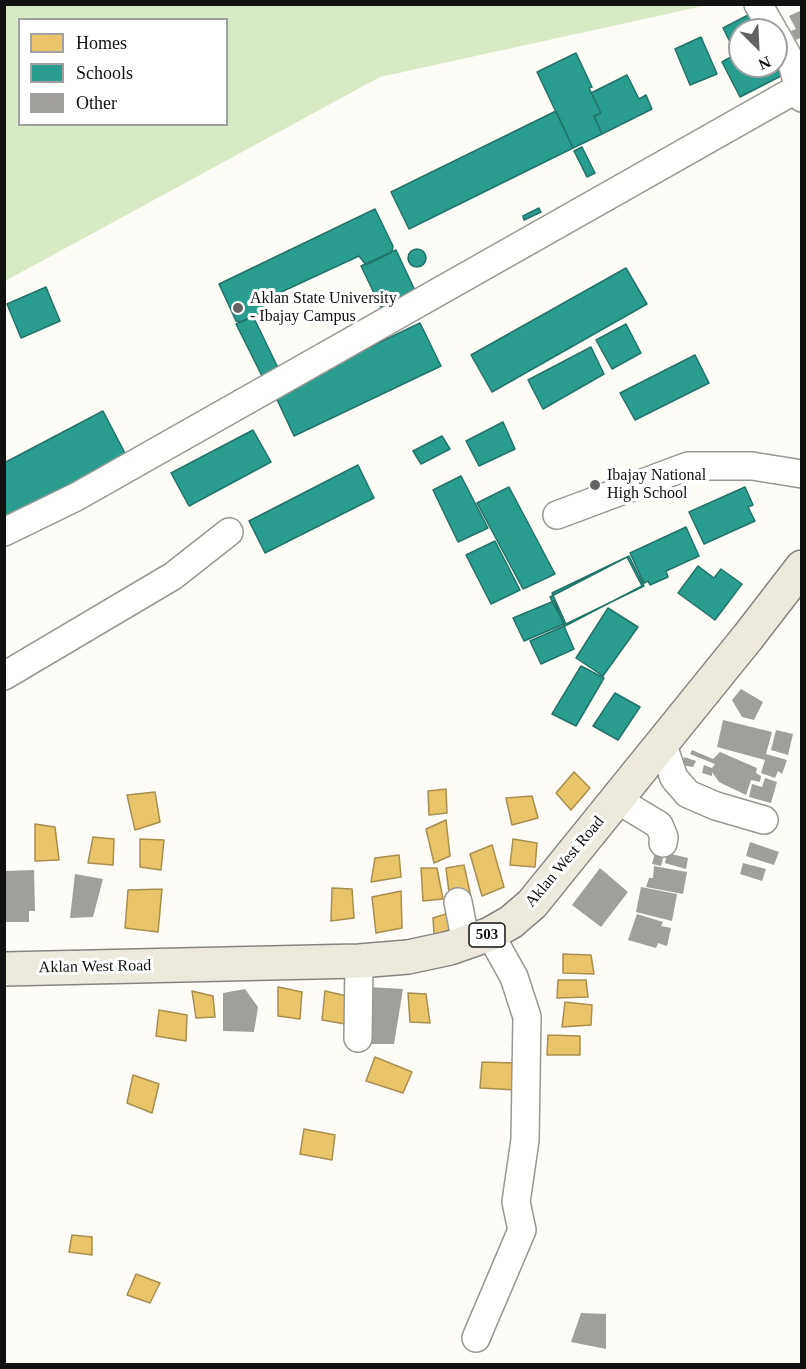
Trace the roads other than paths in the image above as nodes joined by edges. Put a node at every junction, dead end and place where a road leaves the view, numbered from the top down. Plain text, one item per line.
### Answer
1 (758, 4) edge
2 (766, 18) edge
3 (788, 57) edge
4 (801, 90) edge
5 (801, 474) edge
6 (557, 515) dead end
7 (4, 532) edge
8 (229, 532) dead end
9 (801, 567) edge
10 (4, 676) edge
11 (662, 742) junction
12 (616, 799) junction
13 (764, 820) dead end
14 (663, 843) dead end
15 (458, 902) dead end
16 (478, 938) junction
17 (359, 961) junction
18 (4, 969) edge
19 (358, 1038) dead end
20 (476, 1338) dead end

1 - 2 street
3 - 4 street
4 - 7 street
5 - 6 street
8 - 10 street
9 - 11 main road, Aklan West Road / 503
11 - 12 main road, Aklan West Road / 503
11 - 13 street
12 - 14 street
12 - 16 main road, Aklan West Road / 503
15 - 16 street
16 - 17 main road, Aklan West Road / 503
16 - 20 street
17 - 18 main road, Aklan West Road / 503
17 - 19 street

